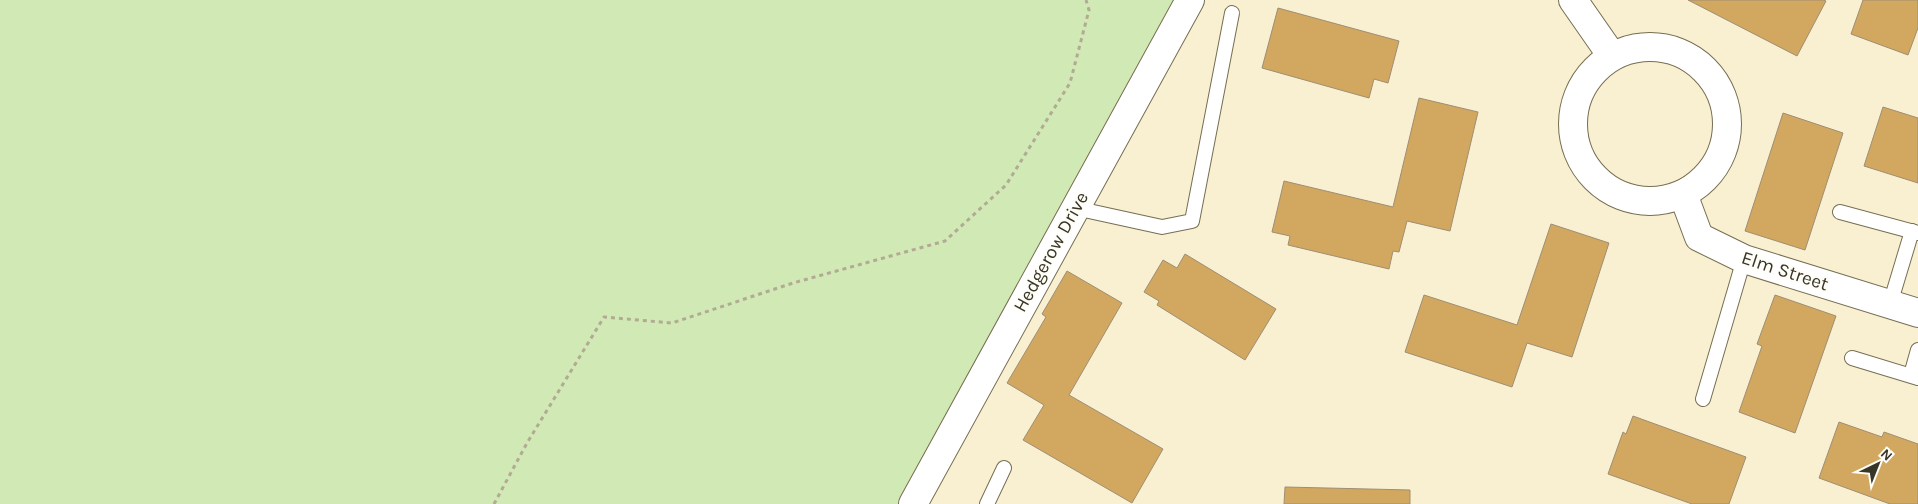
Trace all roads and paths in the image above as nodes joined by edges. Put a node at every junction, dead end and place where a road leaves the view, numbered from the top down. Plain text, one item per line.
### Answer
1 (1086, 0) edge
2 (1190, 0) edge
3 (1573, 0) edge
4 (1232, 13) dead end
5 (1612, 56) junction
6 (1683, 194) junction
7 (1075, 208) junction
8 (1840, 212) dead end
9 (1915, 232) edge
10 (1744, 259) junction
11 (1890, 304) junction
12 (1918, 313) edge
13 (1918, 350) edge
14 (1852, 358) dead end
15 (1914, 376) edge
16 (1703, 399) dead end
17 (1004, 468) dead end
18 (494, 504) edge
19 (913, 504) edge
20 (987, 504) edge

1 - 18 path
2 - 7 street, Hedgerow Drive
3 - 5 street
4 - 7 lane
5 - 6 street
5 - 6 street
6 - 10 street, Elm Street
7 - 19 street, Hedgerow Drive
8 - 9 lane
9 - 11 lane
10 - 11 street, Elm Street
10 - 16 lane
11 - 12 street, Elm Street
13 - 15 lane
14 - 15 lane
17 - 20 lane

